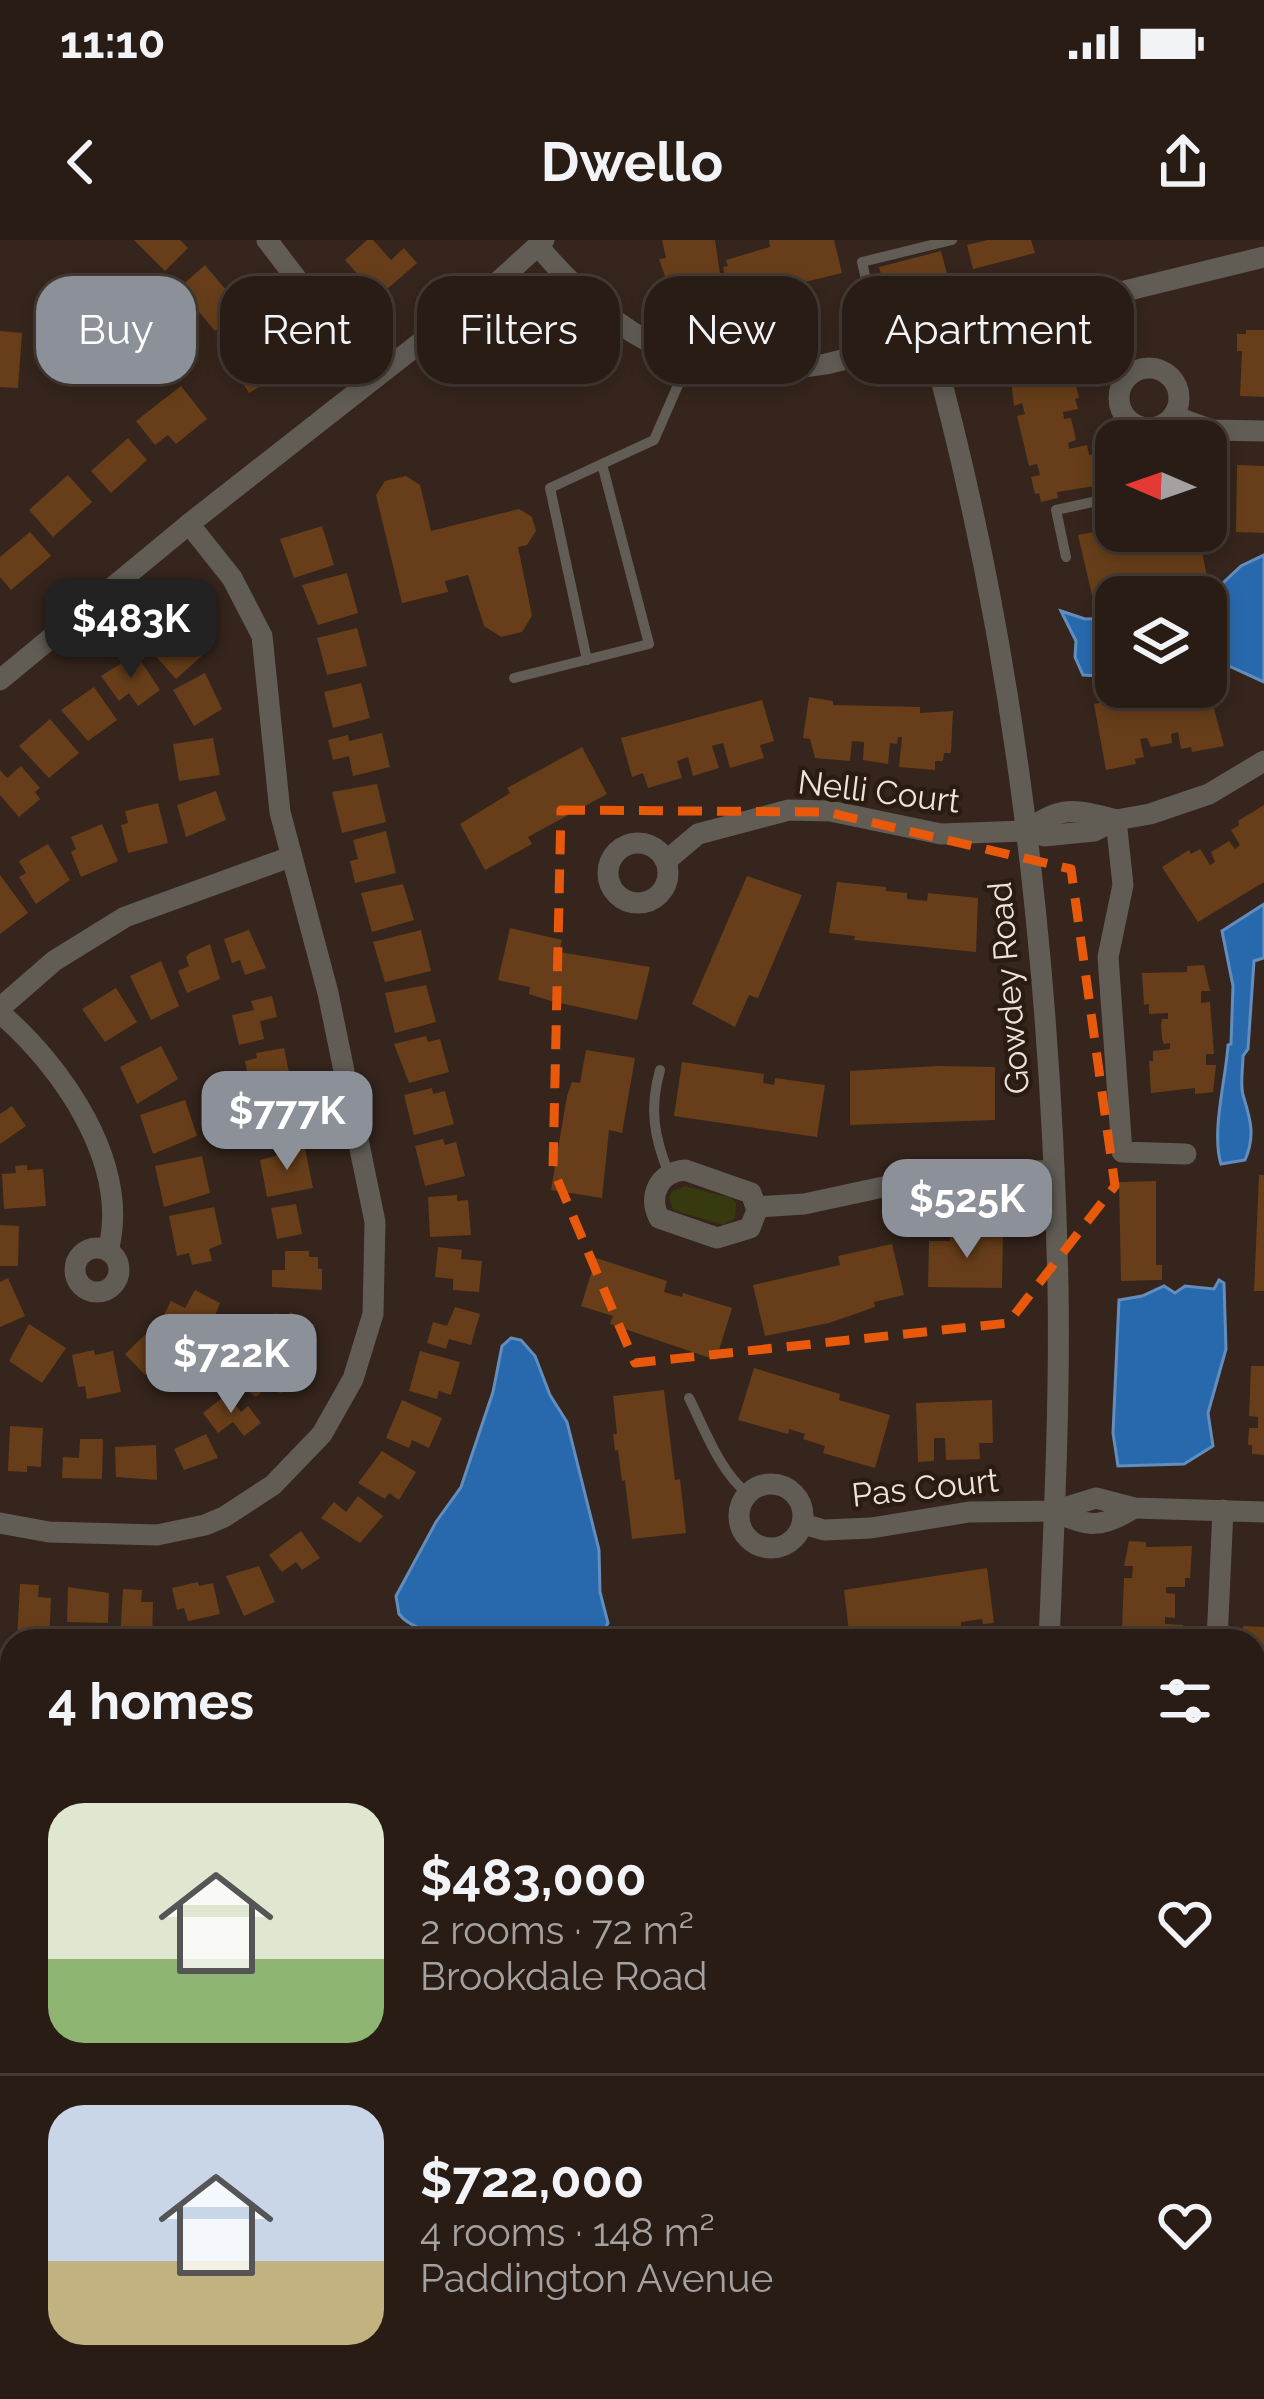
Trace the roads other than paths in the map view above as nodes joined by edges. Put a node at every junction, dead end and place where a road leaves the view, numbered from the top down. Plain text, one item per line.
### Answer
1 (267, 240) edge
2 (952, 240) edge
3 (1261, 240) edge
4 (541, 243) edge
5 (1264, 255) edge
6 (295, 276) edge
7 (865, 276) edge
8 (1134, 288) edge
9 (644, 341) edge
10 (393, 364) edge
11 (368, 384) edge
12 (678, 384) edge
13 (940, 384) edge
14 (1227, 430) edge
15 (1264, 431) edge
16 (602, 464) junction
17 (1095, 502) edge
18 (189, 524) junction
19 (1066, 556) dead end
20 (587, 661) junction
21 (514, 679) dead end
22 (0, 680) edge
23 (1264, 761) edge
24 (1115, 820) junction
25 (1026, 831) junction
26 (290, 857) junction
27 (666, 861) dead end
28 (0, 1010) edge
29 (660, 1070) dead end
30 (1186, 1154) dead end
31 (1054, 1170) junction
32 (669, 1174) junction
33 (756, 1207) junction
34 (108, 1251) dead end
35 (689, 1398) dead end
36 (748, 1494) junction
37 (1054, 1510) junction
38 (1223, 1510) junction
39 (1264, 1512) edge
40 (0, 1523) edge
41 (802, 1524) junction
42 (1049, 1629) edge
43 (1218, 1629) edge

1 - 6 street
2 - 7 lane
3 - 5 lane
4 - 9 street
4 - 10 street
5 - 8 street
11 - 18 street
12 - 16 lane
13 - 25 street, Gowdey Road
14 - 15 street
16 - 20 lane
16 - 20 lane
17 - 19 lane
18 - 22 street
18 - 26 street
20 - 21 lane
23 - 24 street, Nelli Court
24 - 25 street, Nelli Court
24 - 30 street
25 - 27 street, Nelli Court
25 - 31 street, Gowdey Road
26 - 28 street
26 - 40 street
28 - 34 street
29 - 32 lane
31 - 33 street
31 - 37 street, Gowdey Road
32 - 33 street
32 - 33 street
35 - 36 lane
36 - 41 street
36 - 41 street, Pas Court
37 - 38 street, Pas Court
37 - 41 street, Pas Court
37 - 42 street, Gowdey Road
38 - 39 street, Pas Court
38 - 43 street

